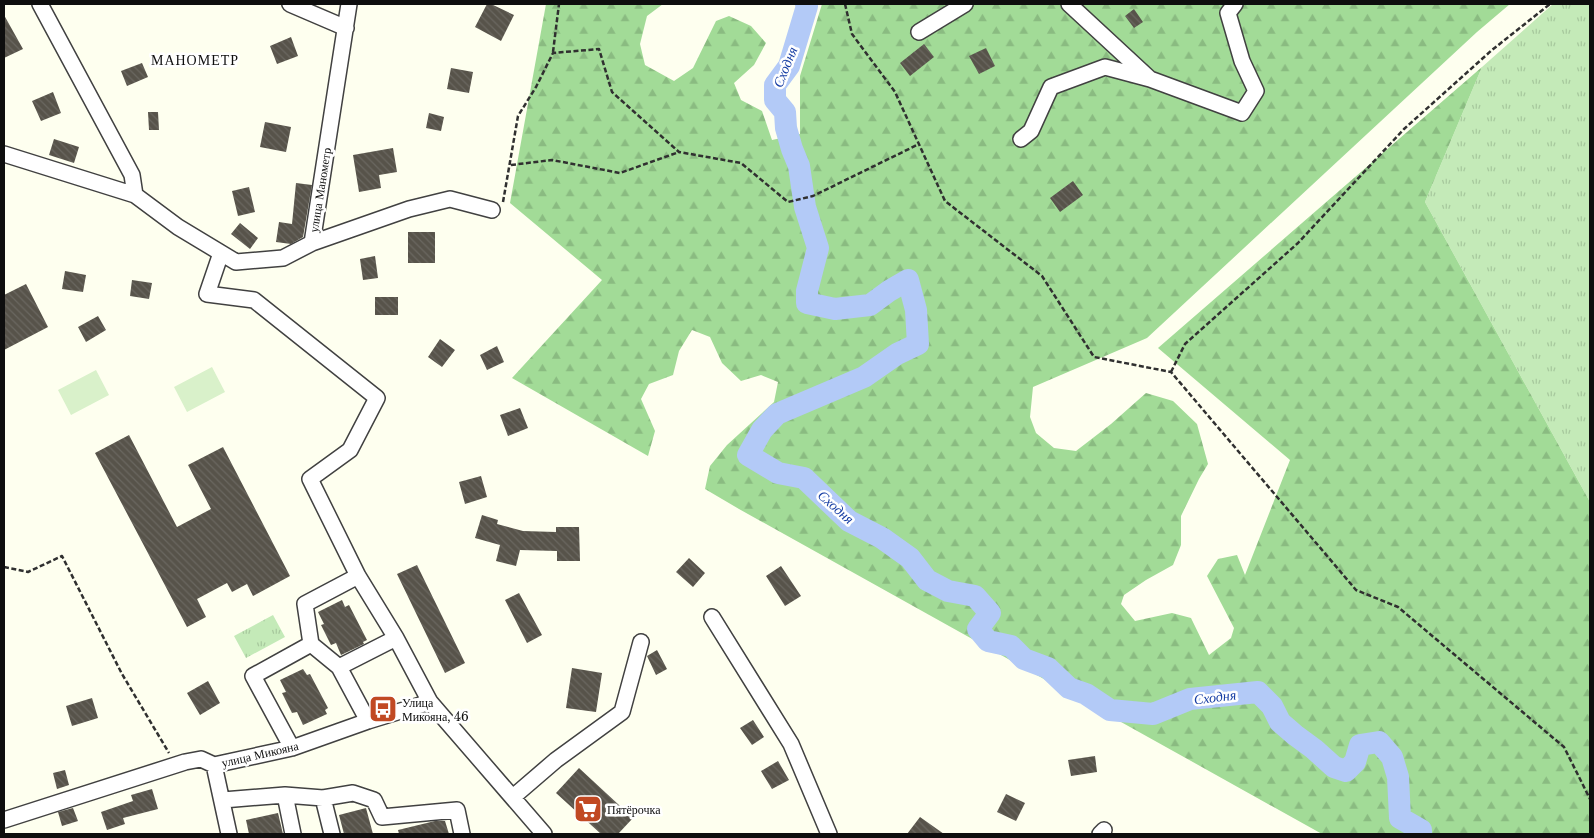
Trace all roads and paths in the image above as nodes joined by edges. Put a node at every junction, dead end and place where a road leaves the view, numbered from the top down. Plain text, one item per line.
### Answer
1 (40, 4) edge
2 (290, 4) edge
3 (348, 4) edge
4 (559, 4) edge
5 (845, 4) edge
6 (965, 4) edge
7 (1069, 4) edge
8 (1235, 4) edge
9 (1550, 4) edge
10 (346, 28) junction
11 (919, 32) dead end
12 (553, 53) junction
13 (1150, 79) junction
14 (1021, 139) dead end
15 (919, 144) junction
16 (679, 152) junction
17 (4, 154) edge
18 (510, 165) junction
19 (135, 195) junction
20 (492, 210) joint
21 (312, 243) junction
22 (221, 253) junction
23 (1171, 372) junction
24 (4, 567) edge
25 (358, 576) junction
26 (712, 617) dead end
27 (396, 638) junction
28 (640, 642) dead end
29 (311, 644) junction
30 (339, 667) junction
31 (430, 702) junction
32 (368, 721) junction
33 (292, 748) junction
34 (176, 765) junction
35 (214, 765) junction
36 (284, 795) junction
37 (513, 797) junction
38 (323, 798) junction
39 (1590, 799) edge
40 (223, 800) junction
41 (4, 820) edge
42 (230, 834) edge
43 (293, 834) edge
44 (332, 834) edge
45 (462, 834) edge
46 (544, 834) edge
47 (829, 834) edge

1 - 19 street
2 - 10 street
3 - 10 street, улица Манометр
4 - 12 path
5 - 15 path
6 - 11 street
7 - 13 street
8 - 13 street
9 - 23 path
10 - 21 street, улица Манометр
12 - 16 path
12 - 18 path
13 - 14 street
15 - 16 path
15 - 23 path
16 - 18 path
17 - 19 street, улица Манометр
18 - 20 path
19 - 22 street, улица Манометр
20 - 21 street
21 - 22 street, улица Манометр
22 - 25 street
23 - 39 path
24 - 34 path
25 - 27 street
25 - 29 street
26 - 47 street
27 - 30 street
27 - 31 street
28 - 37 street
29 - 30 street
29 - 33 street
30 - 32 street
31 - 32 street, улица Микояна
31 - 37 street
32 - 33 street, улица Микояна
33 - 35 street, улица Микояна
34 - 35 street, улица Микояна
34 - 41 street, улица Микояна
35 - 40 street
36 - 38 street
36 - 40 street
36 - 43 street
37 - 46 street
38 - 44 street
38 - 45 street
40 - 42 street

